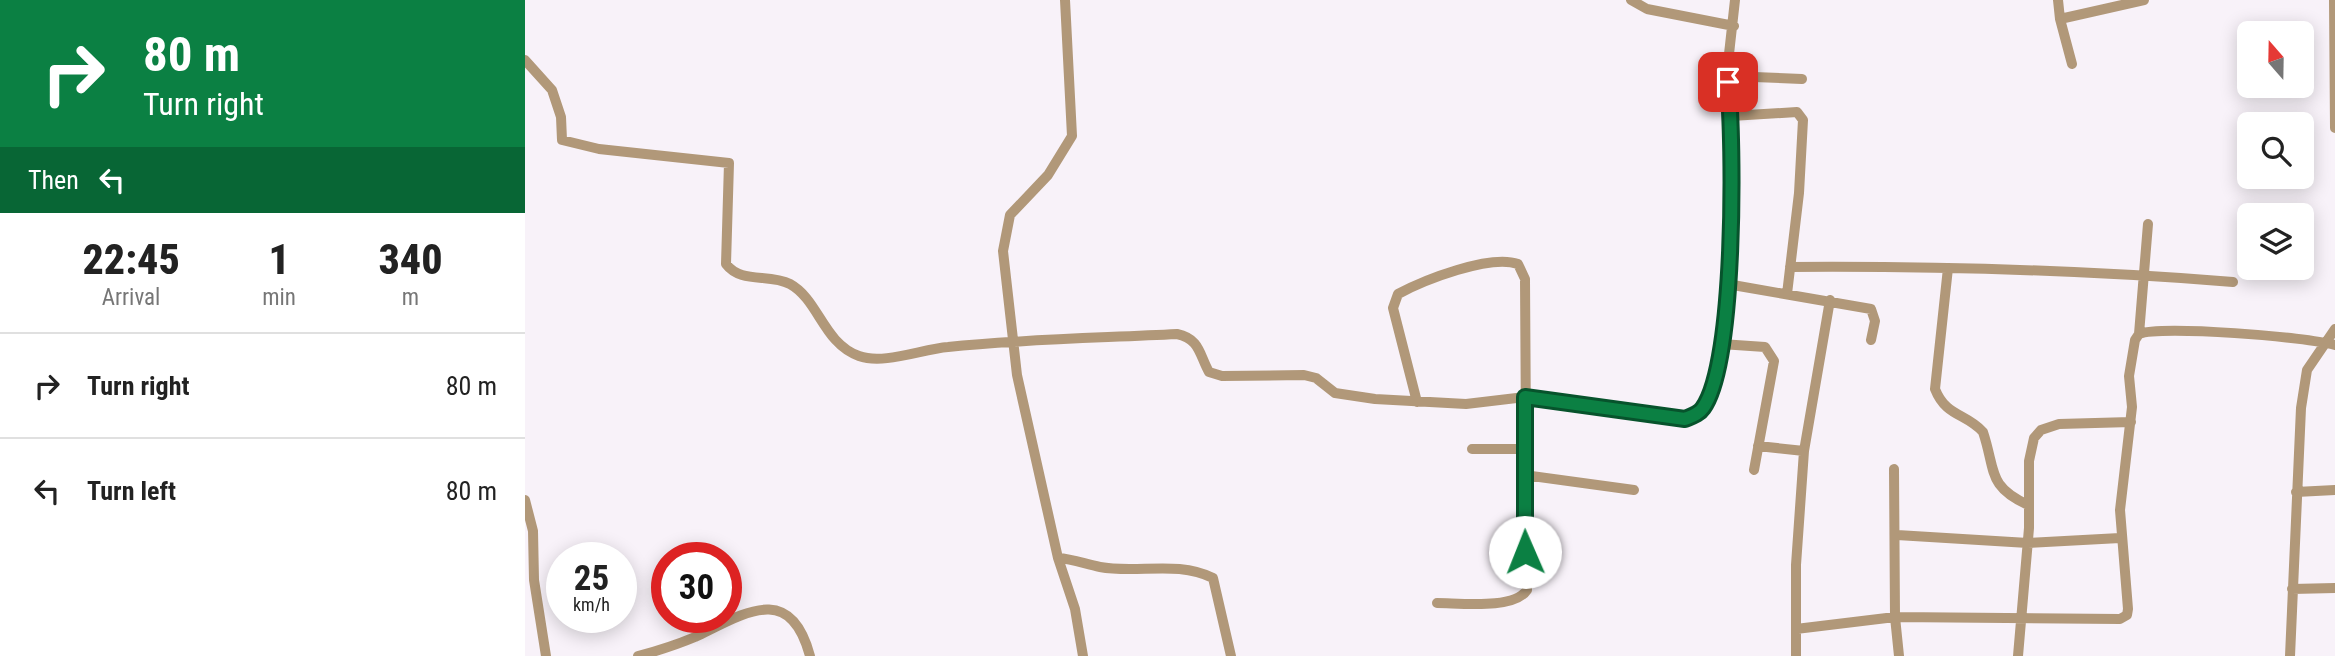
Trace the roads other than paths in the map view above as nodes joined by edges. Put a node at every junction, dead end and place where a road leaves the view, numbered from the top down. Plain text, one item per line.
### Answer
1 (1065, 0) edge
2 (1631, 0) edge
3 (1735, 0) edge
4 (2058, 0) edge
5 (2144, 0) edge
6 (2334, 0) edge
7 (2335, 9) edge
8 (2060, 19) junction
9 (1734, 26) junction
10 (525, 60) edge
11 (2072, 64) dead end
12 (1728, 76) junction
13 (1803, 79) dead end
14 (1731, 116) junction
15 (2335, 128) edge
16 (2148, 224) dead end
17 (1790, 267) junction
18 (1948, 268) junction
19 (2144, 274) junction
20 (2233, 282) dead end
21 (1727, 284) junction
22 (1787, 293) junction
23 (1830, 300) junction
24 (2335, 329) edge
25 (2139, 334) junction
26 (1871, 340) dead end
27 (1013, 343) junction
28 (1721, 344) junction
29 (2331, 344) edge
30 (1525, 397) junction
31 (1417, 402) junction
32 (2131, 422) junction
33 (1758, 446) junction
34 (1472, 449) dead end
35 (1524, 449) junction
36 (1804, 451) junction
37 (1894, 469) dead end
38 (1754, 470) dead end
39 (1524, 475) junction
40 (1634, 490) dead end
41 (2335, 490) edge
42 (2296, 492) junction
43 (525, 500) edge
44 (2028, 505) junction
45 (1897, 535) junction
46 (2120, 538) junction
47 (2028, 543) junction
48 (1058, 558) junction
49 (2335, 588) edge
50 (2292, 589) junction
51 (1437, 603) dead end
52 (1895, 617) junction
53 (2019, 617) junction
54 (1796, 629) junction
55 (546, 656) edge
56 (638, 656) edge
57 (810, 656) edge
58 (1083, 656) edge
59 (1231, 656) edge
60 (1796, 656) edge
61 (1899, 656) edge
62 (2018, 656) edge
63 (2290, 656) edge

1 - 27 street
2 - 9 street
3 - 9 street
4 - 8 street
5 - 8 street
6 - 7 street
7 - 15 street
8 - 11 street
9 - 12 street
10 - 27 street
12 - 13 street
12 - 14 street
14 - 17 street
14 - 21 street
16 - 19 street
17 - 18 street
17 - 22 street
18 - 19 street
18 - 44 street
19 - 20 street
19 - 25 street
21 - 22 street
21 - 28 street
22 - 23 street
23 - 26 street
23 - 36 street
24 - 29 street
25 - 29 street
25 - 32 street
27 - 31 street
27 - 48 street
28 - 30 street
28 - 33 street
29 - 42 street
30 - 31 street
30 - 31 street
30 - 35 street
32 - 44 street
32 - 46 street
33 - 36 street
33 - 38 street
34 - 35 street
35 - 39 street
36 - 54 street
37 - 45 street
39 - 40 street
39 - 51 street
41 - 42 street
42 - 50 street
43 - 55 street
44 - 47 street
45 - 47 street
45 - 52 street
46 - 47 street
46 - 53 street
47 - 53 street
48 - 58 street
48 - 59 street
49 - 50 street
50 - 63 street
52 - 53 street
52 - 54 street
52 - 61 street
53 - 62 street
54 - 60 street
56 - 57 street

